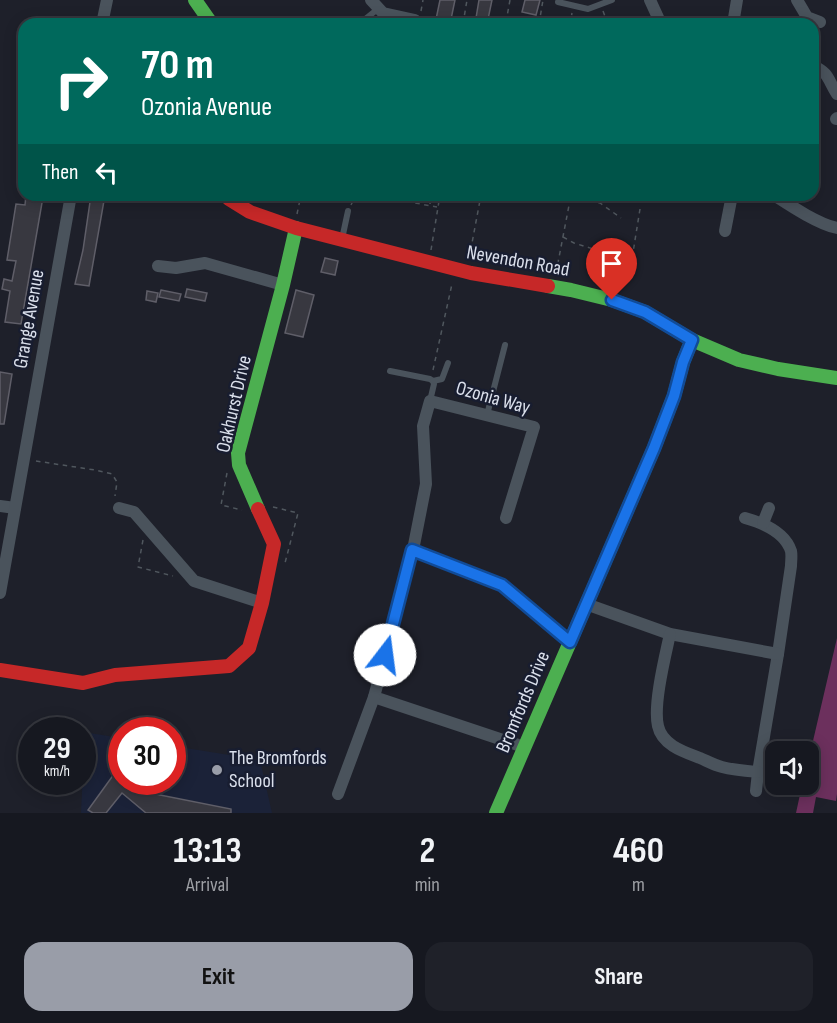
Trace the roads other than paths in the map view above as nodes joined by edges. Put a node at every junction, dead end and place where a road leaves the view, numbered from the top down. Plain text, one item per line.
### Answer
1 (107, 0) edge
2 (195, 0) edge
3 (612, 0) edge
4 (650, 0) edge
5 (737, 0) edge
6 (797, 0) edge
7 (558, 2) dead end
8 (375, 4) edge
9 (103, 18) edge
10 (208, 18) edge
11 (364, 18) edge
12 (406, 18) edge
13 (658, 18) edge
14 (734, 18) edge
15 (810, 18) edge
16 (819, 69) edge
17 (837, 94) edge
18 (70, 201) edge
19 (232, 201) edge
20 (731, 201) edge
21 (783, 201) edge
22 (348, 211) dead end
23 (295, 227) junction
24 (837, 228) edge
25 (725, 231) dead end
26 (342, 240) junction
27 (158, 266) dead end
28 (283, 285) junction
29 (692, 340) junction
30 (505, 345) dead end
31 (448, 363) dead end
32 (390, 371) dead end
33 (837, 378) edge
34 (432, 380) junction
35 (430, 401) junction
36 (487, 416) junction
37 (0, 506) edge
38 (770, 507) dead end
39 (15, 508) junction
40 (118, 508) road end
41 (506, 518) dead end
42 (745, 518) dead end
43 (763, 523) junction
44 (412, 550) junction
45 (0, 593) edge
46 (262, 603) junction
47 (586, 603) junction
48 (670, 634) junction
49 (570, 642) junction
50 (778, 654) junction
51 (0, 670) edge
52 (374, 697) junction
53 (524, 747) junction
54 (758, 772) junction
55 (756, 792) dead end
56 (338, 794) dead end
57 (496, 813) edge

1 - 9 street
2 - 10 street
3 - 7 lane
4 - 13 street
5 - 14 street
6 - 15 street
8 - 11 lane
8 - 12 street
16 - 17 street
18 - 39 street, Grange Avenue
19 - 23 street, Nevendon Road
20 - 25 street
21 - 24 street
22 - 26 lane
23 - 26 street, Nevendon Road
23 - 28 street, Oakhurst Drive
26 - 29 street, Nevendon Road
27 - 28 street
28 - 46 street, Oakhurst Drive
29 - 33 street, Nevendon Road
29 - 47 street, Bromfords Drive
30 - 36 lane
31 - 34 lane
32 - 34 lane
34 - 35 lane
35 - 36 street, Ozonia Way
35 - 44 street, Ozonia Way
36 - 41 street, Ozonia Way
37 - 39 street
38 - 43 street
39 - 45 street, Grange Avenue
40 - 46 street
42 - 43 street
43 - 50 street
44 - 49 street
44 - 52 street, Ozonia Way
46 - 51 street, Oakhurst Drive
47 - 48 street
47 - 49 street, Bromfords Drive
48 - 50 street
48 - 54 street
49 - 53 street, Bromfords Drive
50 - 54 street
52 - 53 street
52 - 56 street, Ozonia Way
53 - 57 street, Bromfords Drive
54 - 55 street

